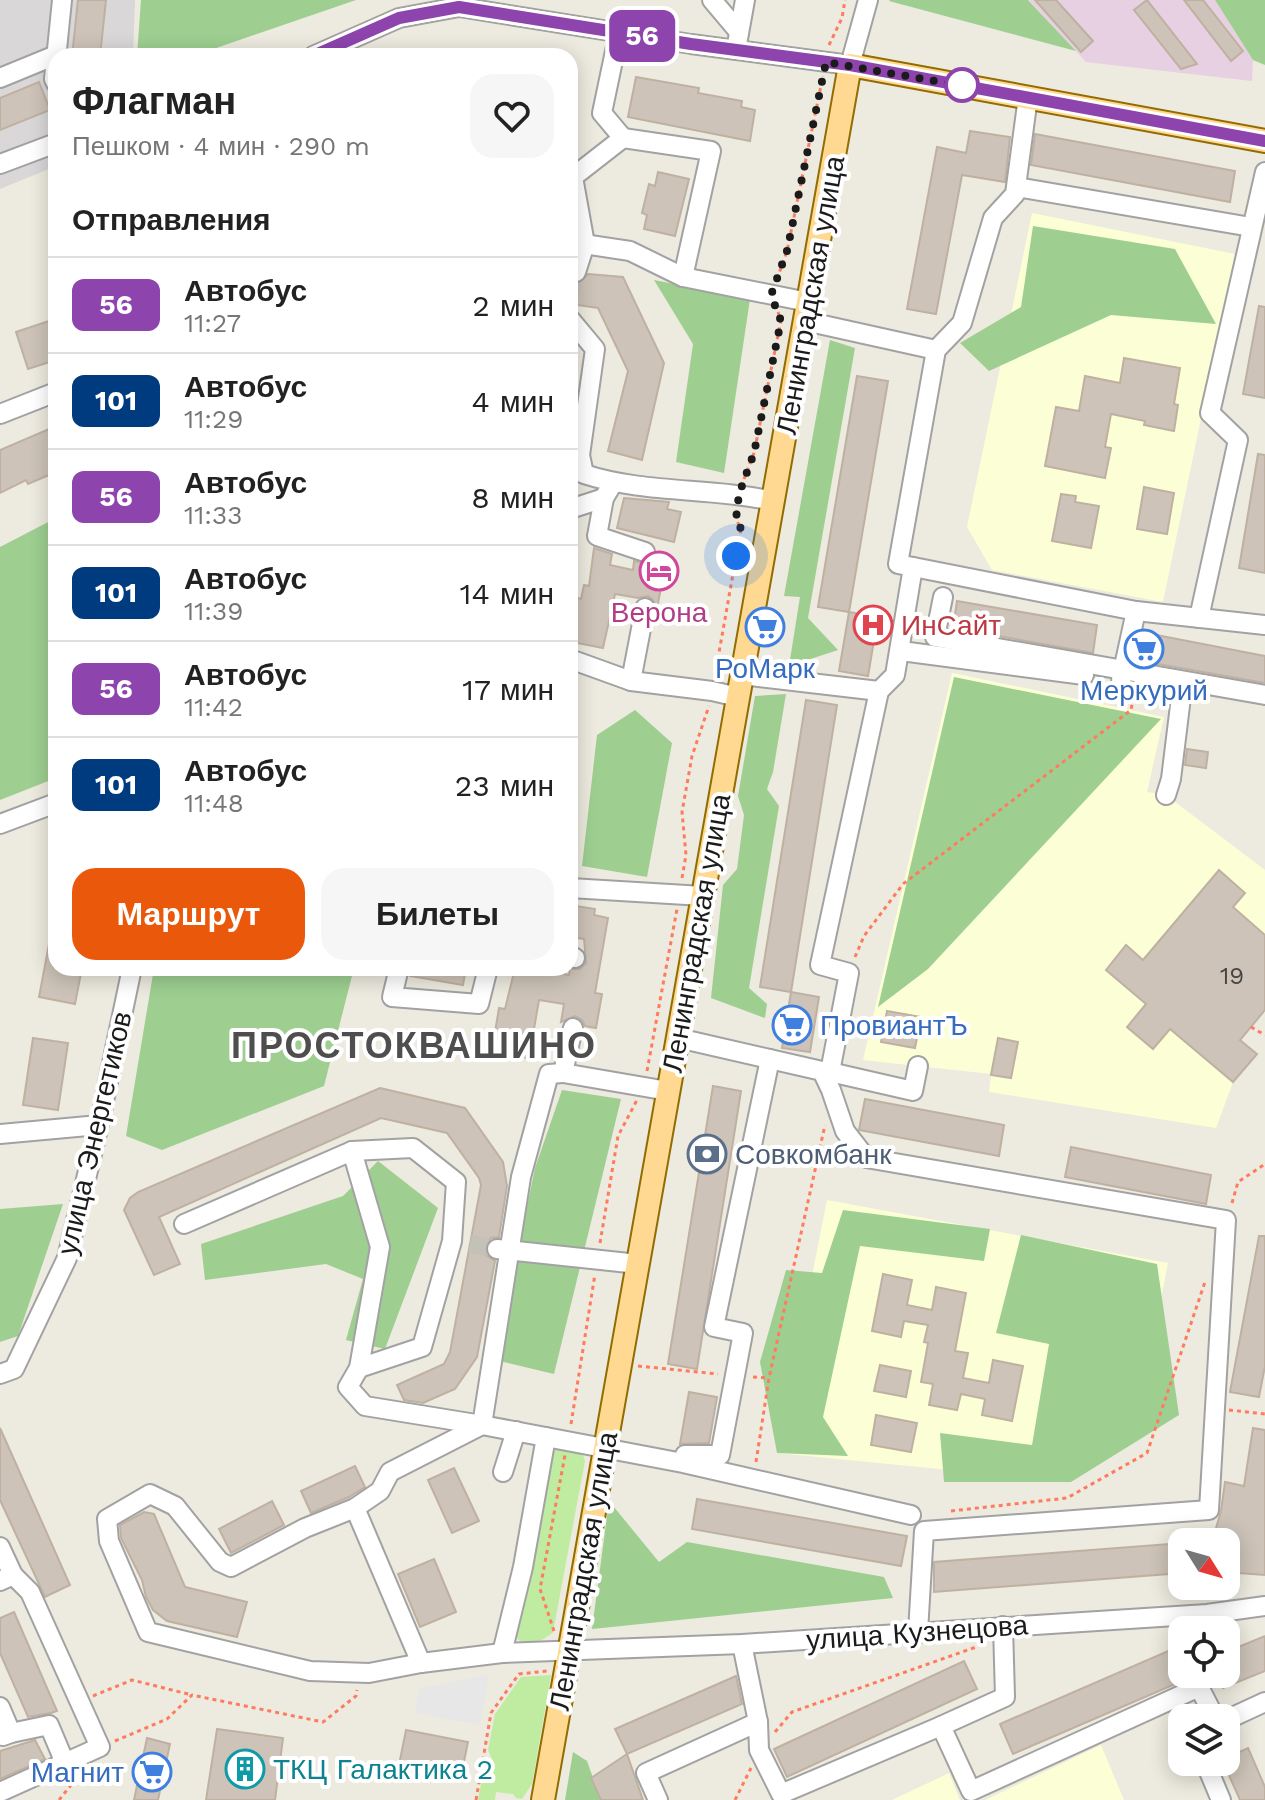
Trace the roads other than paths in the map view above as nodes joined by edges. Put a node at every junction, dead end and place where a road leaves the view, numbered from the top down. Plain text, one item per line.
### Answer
1 (62, 0) edge
2 (712, 0) edge
3 (745, 0) edge
4 (868, 0) edge
5 (619, 32) junction
6 (738, 41) junction
7 (57, 48) edge
8 (331, 48) edge
9 (48, 58) edge
10 (850, 65) junction
11 (0, 78) edge
12 (1028, 97) junction
13 (623, 138) junction
14 (1265, 141) edge
15 (48, 146) edge
16 (0, 164) edge
17 (578, 172) edge
18 (1265, 172) edge
19 (1017, 187) junction
20 (1251, 227) junction
21 (578, 243) edge
22 (683, 277) junction
23 (807, 312) junction
24 (578, 329) edge
25 (936, 350) junction
26 (48, 395) edge
27 (0, 414) edge
28 (608, 490) junction
29 (773, 501) junction
30 (578, 506) edge
31 (645, 552) dead end
32 (913, 567) junction
33 (943, 597) dead end
34 (645, 608) dead end
35 (1136, 611) junction
36 (1199, 618) junction
37 (1265, 625) edge
38 (901, 651) junction
39 (578, 662) edge
40 (1127, 677) junction
41 (631, 681) junction
42 (740, 686) junction
43 (1182, 689) junction
44 (879, 691) junction
45 (1265, 695) edge
46 (1265, 703) edge
47 (1166, 795) dead end
48 (48, 806) edge
49 (0, 824) edge
50 (578, 888) edge
51 (703, 896) junction
52 (130, 976) edge
53 (397, 976) edge
54 (486, 976) edge
55 (573, 1028) dead end
56 (678, 1038) junction
57 (770, 1059) junction
58 (918, 1066) dead end
59 (563, 1073) junction
60 (828, 1078) junction
61 (668, 1091) junction
62 (99, 1125) junction
63 (0, 1134) edge
64 (352, 1151) junction
65 (184, 1224) dead end
66 (503, 1250) junction
67 (638, 1264) junction
68 (359, 1368) junction
69 (0, 1374) edge
70 (482, 1425) junction
71 (516, 1431) junction
72 (546, 1437) junction
73 (605, 1448) junction
74 (683, 1463) junction
75 (503, 1472) dead end
76 (355, 1508) junction
77 (911, 1515) dead end
78 (0, 1547) edge
79 (6, 1578) edge
80 (1265, 1606) edge
81 (1231, 1616) edge
82 (1168, 1624) edge
83 (918, 1632) junction
84 (1003, 1632) junction
85 (742, 1644) junction
86 (561, 1651) junction
87 (502, 1653) junction
88 (421, 1663) junction
89 (1265, 1702) edge
90 (1208, 1704) edge
91 (0, 1707) edge
92 (1240, 1714) edge
93 (758, 1722) junction
94 (941, 1726) junction
95 (6, 1735) edge
96 (65, 1763) junction
97 (1211, 1776) edge
98 (0, 1792) edge
99 (543, 1800) edge
100 (658, 1800) edge
101 (1221, 1800) edge

1 - 7 street
2 - 6 street
3 - 6 street
4 - 10 street
5 - 6 street
5 - 8 street
5 - 13 street
6 - 10 street
9 - 11 street
10 - 12 main road
10 - 23 main road, Ленинградская улица
12 - 14 main road
12 - 19 street
13 - 17 street
13 - 22 street
15 - 16 street
18 - 20 street
19 - 20 street
19 - 25 street
20 - 36 street
21 - 22 street
22 - 23 street
23 - 25 street
23 - 29 main road, Ленинградская улица
24 - 28 street
25 - 32 street
26 - 27 street
28 - 29 street
28 - 30 street
28 - 31 street
29 - 42 main road, Ленинградская улица
32 - 35 street
32 - 38 street
33 - 40 street
34 - 41 street
35 - 36 street
35 - 40 street
36 - 37 street
38 - 40 street
38 - 44 street
39 - 41 street
40 - 43 street
40 - 45 street
41 - 42 street
42 - 44 street
42 - 51 main road, Ленинградская улица
43 - 46 street
43 - 47 street
44 - 60 street
48 - 49 street
50 - 51 street
51 - 56 main road, Ленинградская улица
52 - 62 street, улица Энергетиков
53 - 54 street
55 - 59 street
56 - 57 street
56 - 61 main road, Ленинградская улица
57 - 60 street
57 - 74 street
58 - 60 street
59 - 61 street
59 - 66 street
60 - 83 street
61 - 67 main road, Ленинградская улица
62 - 63 street
62 - 69 street, улица Энергетиков
64 - 65 street
64 - 68 street
64 - 68 street
66 - 67 street
66 - 70 street
67 - 73 main road, Ленинградская улица
68 - 70 street
70 - 71 street
70 - 76 street
71 - 72 street
71 - 75 street
72 - 73 street
72 - 87 street
73 - 74 street
73 - 86 main road, Ленинградская улица
74 - 77 street
76 - 88 street
76 - 88 street, улица Кузнецова
78 - 79 street
79 - 96 street
80 - 81 street, улица Кузнецова
82 - 84 street, улица Кузнецова
83 - 84 street, улица Кузнецова
83 - 85 street, улица Кузнецова
84 - 94 street
85 - 86 street, улица Кузнецова
85 - 93 street
86 - 87 street, улица Кузнецова
86 - 99 main road, Ленинградская улица
87 - 88 street, улица Кузнецова
89 - 92 street
90 - 94 street
91 - 95 street
93 - 94 street
93 - 100 street
95 - 96 street
96 - 98 street
97 - 101 street

